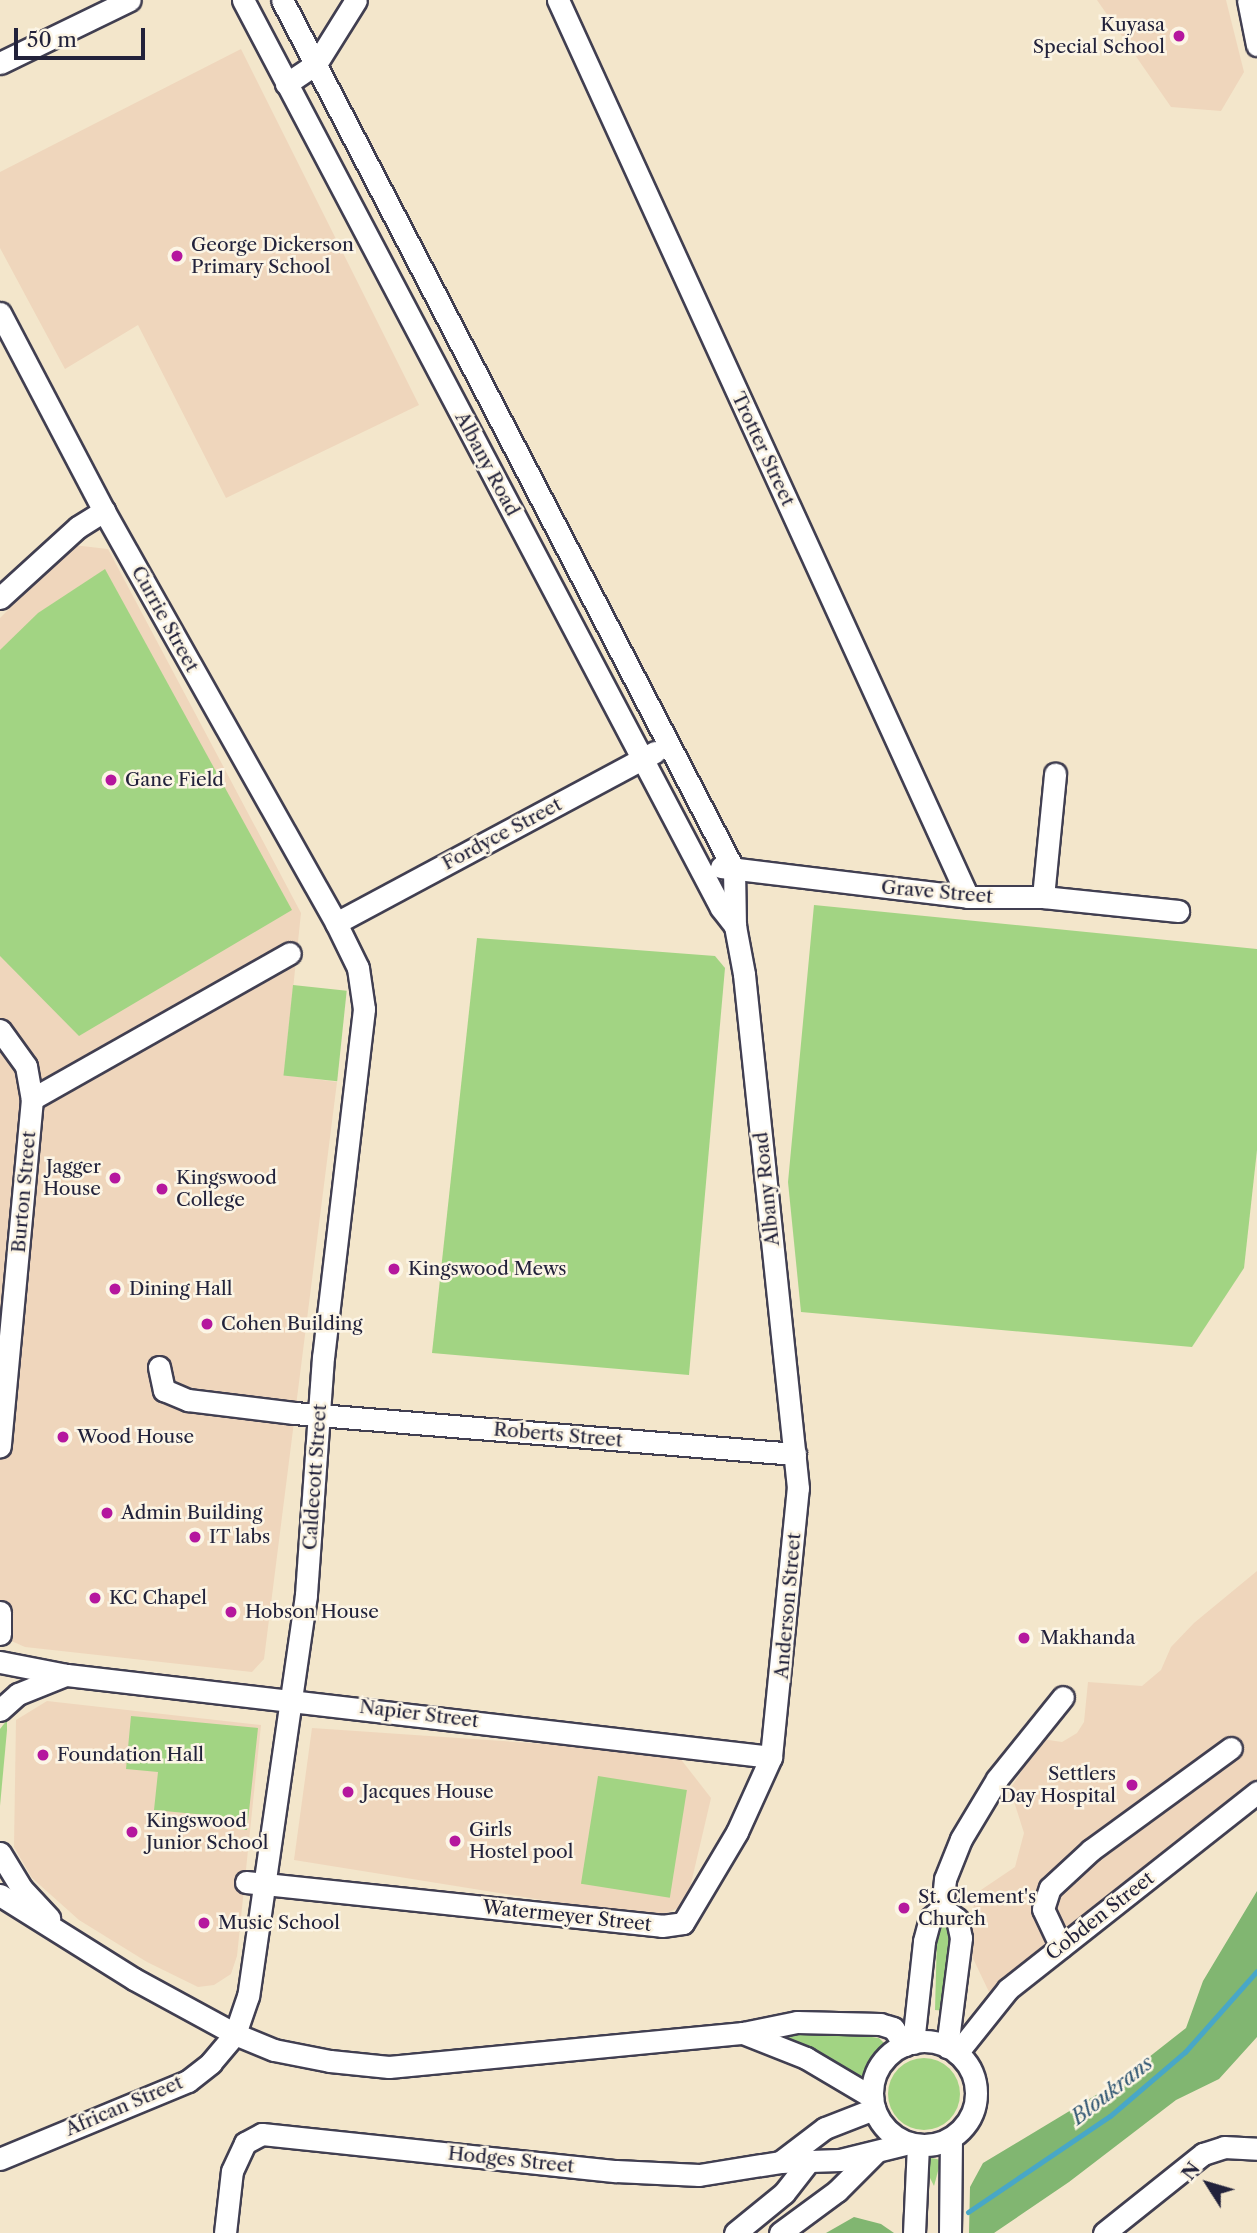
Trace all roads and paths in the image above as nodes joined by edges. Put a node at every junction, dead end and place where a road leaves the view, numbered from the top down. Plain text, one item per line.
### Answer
1 (130, 0) edge
2 (243, 0) edge
3 (282, 0) edge
4 (356, 0) edge
5 (558, 0) edge
6 (1248, 0) edge
7 (1257, 45) edge
8 (0, 63) edge
9 (316, 64) junction
10 (286, 84) junction
11 (409, 245) junction
12 (382, 263) junction
13 (0, 313) edge
14 (497, 416) junction
15 (471, 432) junction
16 (104, 511) junction
17 (0, 598) edge
18 (667, 745) junction
19 (643, 758) junction
20 (1055, 774) dead end
21 (698, 863) junction
22 (734, 870) junction
23 (968, 897) junction
24 (1043, 897) junction
25 (1178, 911) dead end
26 (336, 923) junction
27 (735, 926) junction
28 (290, 953) dead end
29 (0, 1030) edge
30 (32, 1099) junction
31 (159, 1367) dead end
32 (320, 1415) junction
33 (0, 1447) edge
34 (795, 1454) junction
35 (0, 1612) edge
36 (0, 1634) edge
37 (0, 1662) edge
38 (67, 1675) junction
39 (0, 1690) edge
40 (1063, 1697) dead end
41 (0, 1699) edge
42 (292, 1699) junction
43 (0, 1710) edge
44 (1231, 1748) dead end
45 (771, 1757) junction
46 (1257, 1792) edge
47 (0, 1853) edge
48 (254, 1884) junction
49 (0, 1895) edge
50 (942, 1908) junction
51 (62, 1932) junction
52 (1061, 1947) junction
53 (743, 2032) junction
54 (235, 2034) junction
55 (909, 2044) junction
56 (952, 2050) junction
57 (873, 2103) junction
58 (951, 2138) junction
59 (913, 2144) junction
60 (1257, 2149) edge
61 (875, 2152) junction
62 (0, 2159) edge
63 (780, 2162) junction
64 (807, 2164) junction
65 (225, 2233) edge
66 (735, 2233) edge
67 (780, 2233) edge
68 (914, 2233) edge
69 (950, 2233) edge
70 (1104, 2233) edge

1 - 8 street
2 - 10 street, Albany Road
3 - 9 street, Albany Road
4 - 9 street
5 - 23 street, Trotter Street
6 - 7 street
9 - 10 street
9 - 11 street, Albany Road
10 - 12 street, Albany Road
11 - 12 street
11 - 14 street, Albany Road
12 - 15 street, Albany Road
13 - 16 street, Currie Street
14 - 15 street
14 - 18 street, Albany Road
15 - 19 street, Albany Road
16 - 17 street
16 - 26 street, Currie Street
18 - 19 street, Fordyce Street
18 - 22 street, Albany Road
19 - 21 street, Albany Road
19 - 26 street, Fordyce Street
20 - 24 street
21 - 22 street, Grave Street
21 - 27 street, Albany Road
22 - 23 street, Grave Street
22 - 27 street, Albany Road
23 - 24 street, Grave Street
24 - 25 street, Grave Street
26 - 32 street, Caldecott Street
27 - 34 street, Albany Road
28 - 30 street
29 - 30 street, Burton Street
30 - 33 street, Burton Street
31 - 32 street, Roberts Street
32 - 34 street, Roberts Street
32 - 42 street, Caldecott Street
34 - 45 street, Anderson Street
35 - 36 street
37 - 38 street, Napier Street
38 - 42 street, Napier Street
38 - 43 street, Napier Street
39 - 41 street
40 - 50 street
42 - 45 street, Napier Street
42 - 48 street, Caldecott Street
44 - 52 street
45 - 48 street, Watermeyer Street
46 - 52 street, Cobden Street
47 - 51 street
48 - 54 street, Caldecott Street
49 - 51 street
50 - 55 street
50 - 56 street
51 - 54 street
52 - 56 street, Cobden Street
53 - 54 street
53 - 55 street
53 - 57 street
54 - 62 street, African Street
55 - 56 street
55 - 57 street
56 - 58 street
57 - 59 street
57 - 63 street, Hodges Street
58 - 59 street
58 - 69 street
59 - 61 street, Hodges Street
59 - 68 street
60 - 70 street
61 - 64 street, Hodges Street
61 - 67 street
63 - 64 street, Hodges Street
63 - 65 street, Hodges Street
64 - 66 street

